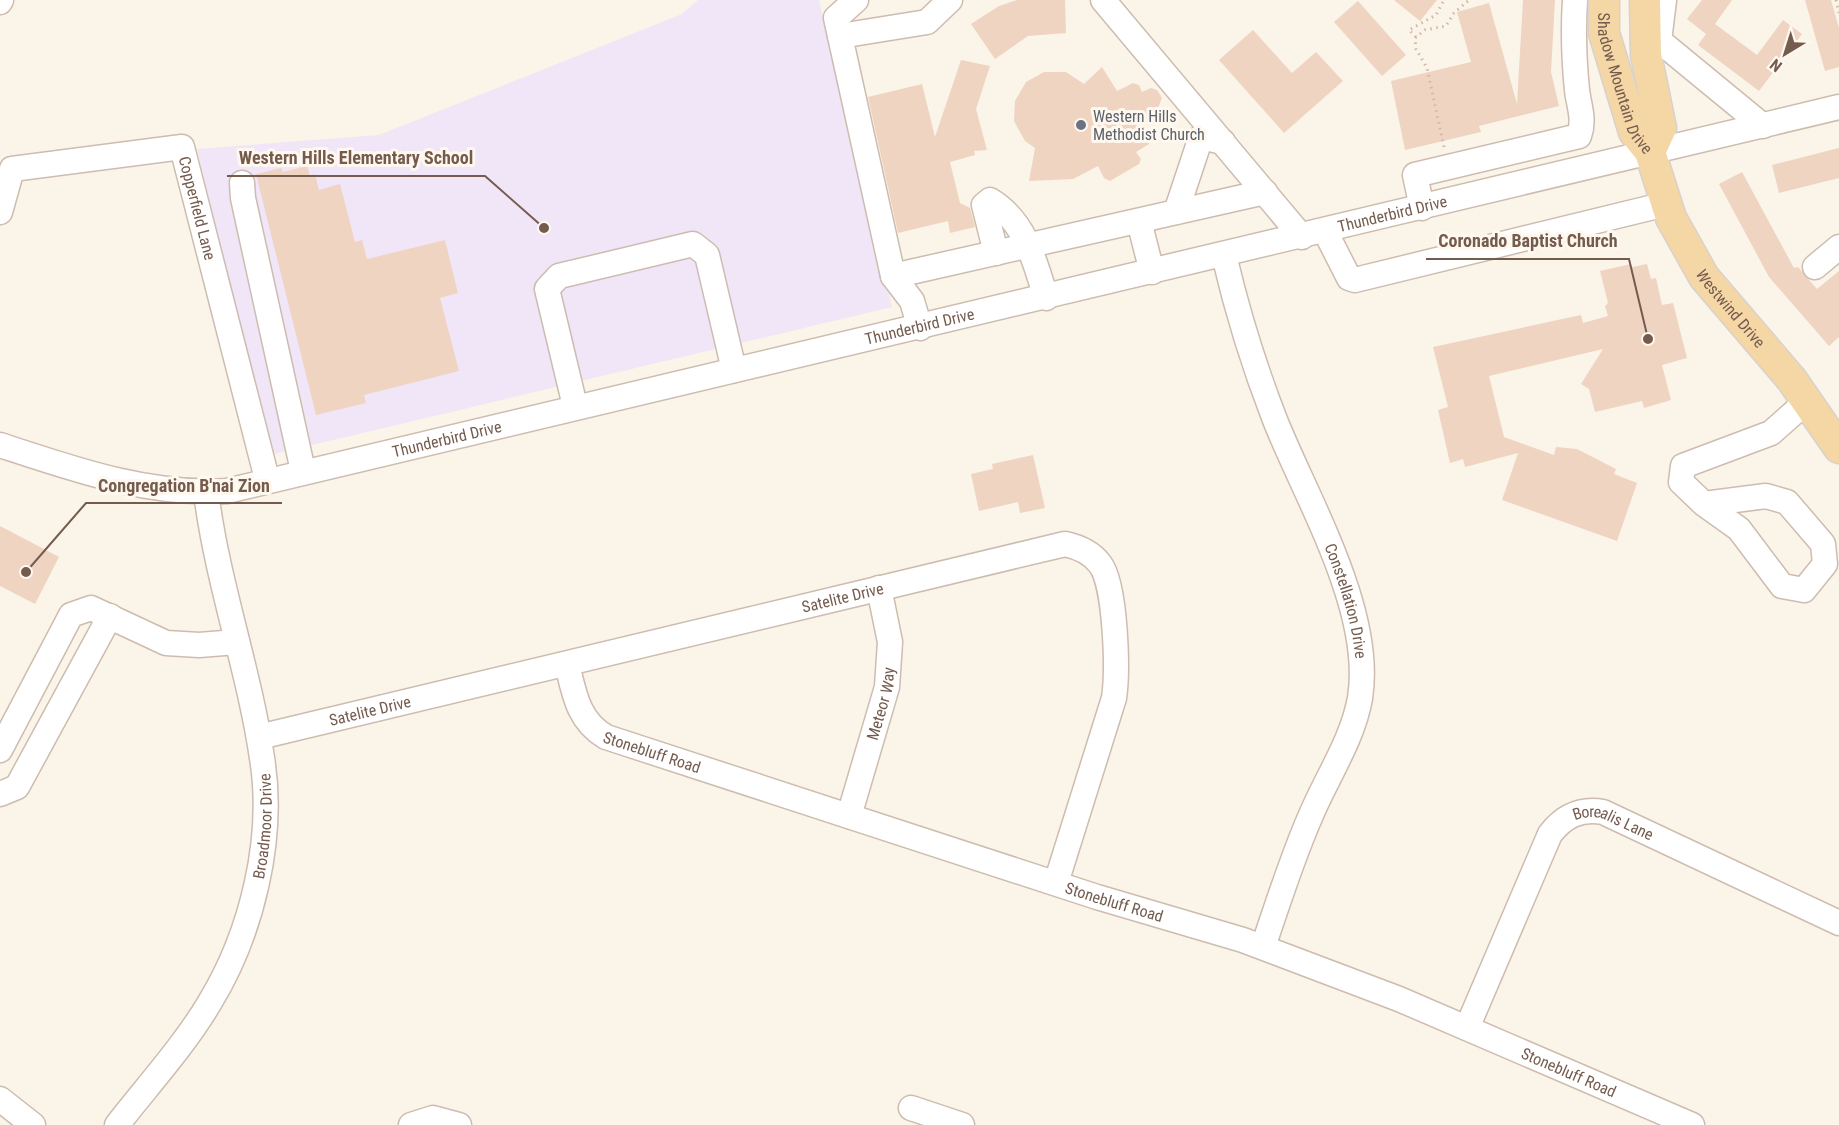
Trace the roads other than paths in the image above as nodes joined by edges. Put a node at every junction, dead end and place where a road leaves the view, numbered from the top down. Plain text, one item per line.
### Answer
1 (856, 0) edge
2 (950, 0) edge
3 (1103, 0) edge
4 (1575, 0) edge
5 (1604, 0) edge
6 (1645, 0) edge
7 (1664, 0) edge
8 (1652, 35) junction
9 (840, 36) junction
10 (1839, 107) edge
11 (1763, 126) junction
12 (1223, 142) junction
13 (1650, 152) junction
14 (242, 183) dead end
15 (1265, 192) junction
16 (1666, 204) junction
17 (1422, 208) junction
18 (0, 212) edge
19 (1176, 212) junction
20 (1139, 221) junction
21 (1314, 234) junction
22 (1030, 245) junction
23 (1839, 247) edge
24 (996, 253) junction
25 (1224, 255) junction
26 (1815, 267) dead end
27 (1152, 272) junction
28 (893, 276) junction
29 (1046, 298) junction
30 (920, 328) junction
31 (734, 370) junction
32 (1807, 401) junction
33 (575, 406) junction
34 (0, 445) edge
35 (1839, 448) edge
36 (303, 471) junction
37 (267, 479) junction
38 (206, 492) junction
39 (1704, 504) junction
40 (879, 588) junction
41 (110, 616) junction
42 (237, 642) junction
43 (567, 664) junction
44 (259, 737) junction
45 (0, 750) edge
46 (0, 754) edge
47 (25, 773) junction
48 (0, 794) edge
49 (849, 816) junction
50 (1056, 883) junction
51 (1839, 923) edge
52 (1263, 947) junction
53 (1467, 1028) junction
54 (0, 1099) edge
55 (911, 1108) dead end
56 (33, 1125) edge
57 (117, 1125) edge
58 (411, 1125) edge
59 (459, 1125) edge
60 (963, 1125) edge
61 (1692, 1125) edge

1 - 9 street
2 - 9 street
3 - 12 street
4 - 17 street
5 - 13 main road, Shadow Mountain Drive
6 - 8 main road, Shadow Mountain Drive
7 - 8 street
8 - 11 street
8 - 13 main road, Shadow Mountain Drive
9 - 28 street
10 - 11 street, Thunderbird Drive
11 - 13 street, Thunderbird Drive
12 - 15 street
12 - 19 street
13 - 16 main road, Westwind Drive
13 - 17 street, Thunderbird Drive
14 - 36 street
15 - 19 street
15 - 21 street
16 - 21 street
16 - 32 main road, Westwind Drive
17 - 21 street, Thunderbird Drive
18 - 37 street, Copperfield Lane
19 - 20 street
20 - 22 street
20 - 27 street
21 - 25 street, Thunderbird Drive
22 - 24 street
22 - 24 street
22 - 29 street
23 - 26 street
24 - 28 street
25 - 27 street, Thunderbird Drive
25 - 52 street, Constellation Drive
27 - 29 street, Thunderbird Drive
28 - 30 street
29 - 30 street, Thunderbird Drive
30 - 31 street, Thunderbird Drive
31 - 33 street, Thunderbird Drive
31 - 33 street
32 - 35 main road, Westwind Drive
32 - 39 street
33 - 36 street, Thunderbird Drive
34 - 38 street, Thunderbird Drive
36 - 37 street, Thunderbird Drive
37 - 38 street, Thunderbird Drive
38 - 42 street, Broadmoor Drive
39 - 39 street
40 - 43 street, Satelite Drive
40 - 49 street, Meteor Way
40 - 50 street, Satelite Drive
41 - 42 street
41 - 45 street
41 - 47 street
42 - 44 street, Broadmoor Drive
43 - 44 street, Satelite Drive
43 - 49 street, Stonebluff Road
44 - 57 street, Broadmoor Drive
46 - 47 street
47 - 48 street
49 - 50 street, Stonebluff Road
50 - 52 street, Stonebluff Road
51 - 53 street, Borealis Lane
52 - 53 street, Stonebluff Road
53 - 61 street, Stonebluff Road
54 - 56 street
55 - 60 street
58 - 59 street

